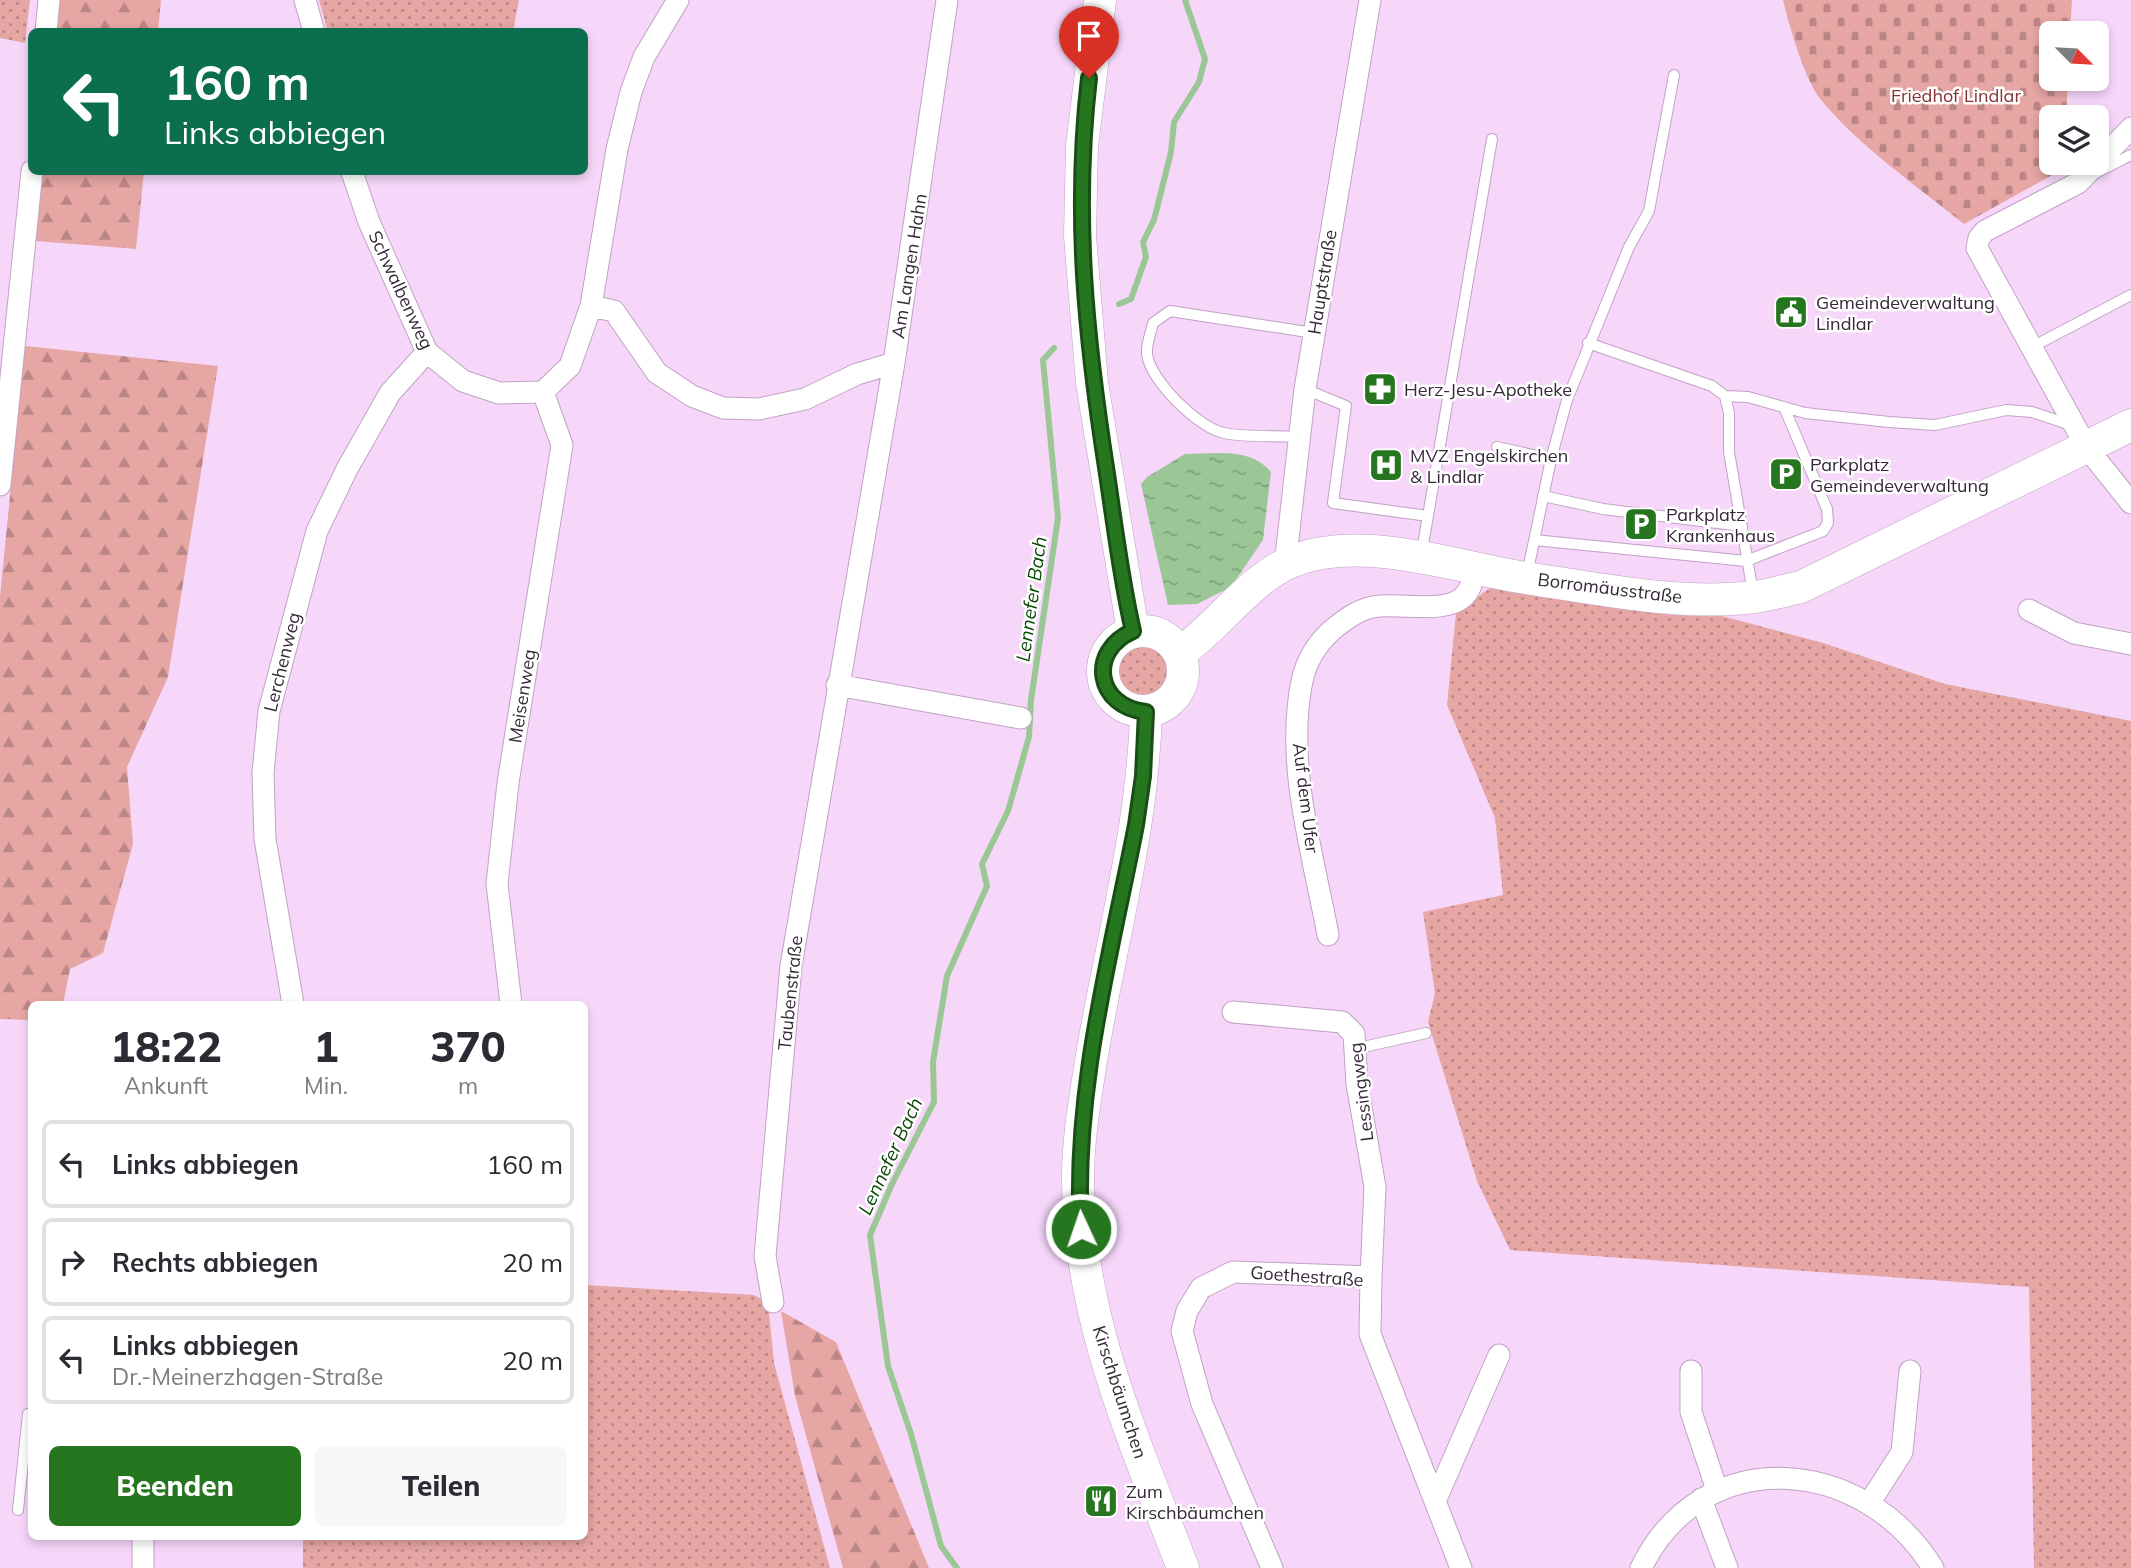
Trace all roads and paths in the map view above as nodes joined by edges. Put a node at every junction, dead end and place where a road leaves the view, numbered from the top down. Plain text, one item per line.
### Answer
1 (49, 0) edge
2 (305, 0) edge
3 (678, 0) edge
4 (947, 0) edge
5 (1100, 0) edge
6 (1370, 0) edge
7 (46, 28) edge
8 (313, 28) edge
9 (1674, 75) dead end
10 (2131, 128) edge
11 (1492, 139) dead end
12 (2131, 155) edge
13 (32, 175) edge
14 (353, 175) edge
15 (2078, 183) junction
16 (2131, 295) edge
17 (591, 306) junction
18 (1314, 333) junction
19 (1588, 343) junction
20 (2030, 348) junction
21 (427, 352) junction
22 (894, 363) junction
23 (1306, 389) junction
24 (543, 392) junction
25 (1725, 396) junction
26 (1784, 407) junction
27 (2131, 425) edge
28 (1300, 437) junction
29 (2081, 437) junction
30 (1497, 447) dead end
31 (1551, 459) junction
32 (0, 485) edge
33 (1543, 496) junction
34 (2131, 503) edge
35 (1428, 516) junction
36 (1742, 526) junction
37 (1534, 540) junction
38 (1421, 559) junction
39 (1746, 561) junction
40 (1285, 565) junction
41 (1474, 569) junction
42 (1527, 578) junction
43 (1754, 597) junction
44 (2029, 610) dead end
45 (1133, 631) junction
46 (2131, 644) edge
47 (1180, 653) junction
48 (837, 685) junction
49 (1146, 712) junction
50 (1021, 718) dead end
51 (1328, 935) dead end
52 (292, 1001) edge
53 (511, 1001) edge
54 (1233, 1012) dead end
55 (1426, 1033) dead end
56 (1354, 1049) junction
57 (1371, 1277) junction
58 (773, 1302) dead end
59 (1499, 1356) dead end
60 (1691, 1371) dead end
61 (1910, 1371) dead end
62 (28, 1414) dead end
63 (27, 1467) edge
64 (1709, 1494) junction
65 (1436, 1499) junction
66 (1870, 1502) junction
67 (18, 1510) dead end
68 (143, 1540) edge
69 (143, 1568) edge
70 (1183, 1568) edge
71 (1272, 1568) edge
72 (1461, 1568) edge
73 (1641, 1568) edge
74 (1727, 1568) edge
75 (1933, 1568) edge

1 - 7 street
2 - 8 street
3 - 17 street
4 - 22 street, Am Langen Hahn
5 - 45 main road
6 - 18 street, Hauptstraße
9 - 19 lane
10 - 15 street
11 - 35 lane
12 - 15 lane
13 - 32 street
14 - 21 street, Schwalbenweg
15 - 20 street
16 - 20 lane
17 - 22 street, Am Langen Hahn
17 - 24 street
18 - 23 street, Hauptstraße
18 - 28 lane
19 - 25 lane
19 - 31 lane
20 - 29 street
21 - 24 street, Schwalbenweg
21 - 52 street, Lerchenweg
22 - 48 street, Taubenstraße
23 - 28 street, Hauptstraße
23 - 35 lane
24 - 53 street, Meisenweg
25 - 26 lane
25 - 36 lane
26 - 29 lane
26 - 39 lane
27 - 29 main road, Borromäusstraße
28 - 40 street, Hauptstraße
29 - 34 street
29 - 43 main road, Borromäusstraße
30 - 31 lane
31 - 33 lane
33 - 36 lane
33 - 37 lane
35 - 38 lane
36 - 39 lane
37 - 39 lane
37 - 42 lane
38 - 40 main road, Borromäusstraße
38 - 41 main road, Borromäusstraße
39 - 43 lane
40 - 47 main road, Borromäusstraße
41 - 42 main road, Borromäusstraße
41 - 51 street, Auf dem Ufer
42 - 43 main road, Borromäusstraße
44 - 46 street
45 - 47 main road
45 - 49 main road
47 - 49 main road
48 - 50 street
48 - 58 street, Taubenstraße
49 - 70 main road, Kirschbäumchen
54 - 56 street, Lessingweg
55 - 56 lane
56 - 57 street, Lessingweg
57 - 65 street, Goethestraße
57 - 71 street, Goethestraße
59 - 65 street
60 - 64 street
61 - 66 street
62 - 63 lane
63 - 67 lane
64 - 66 street
64 - 73 street
64 - 74 street
65 - 72 street, Goethestraße
66 - 75 street
68 - 69 street

